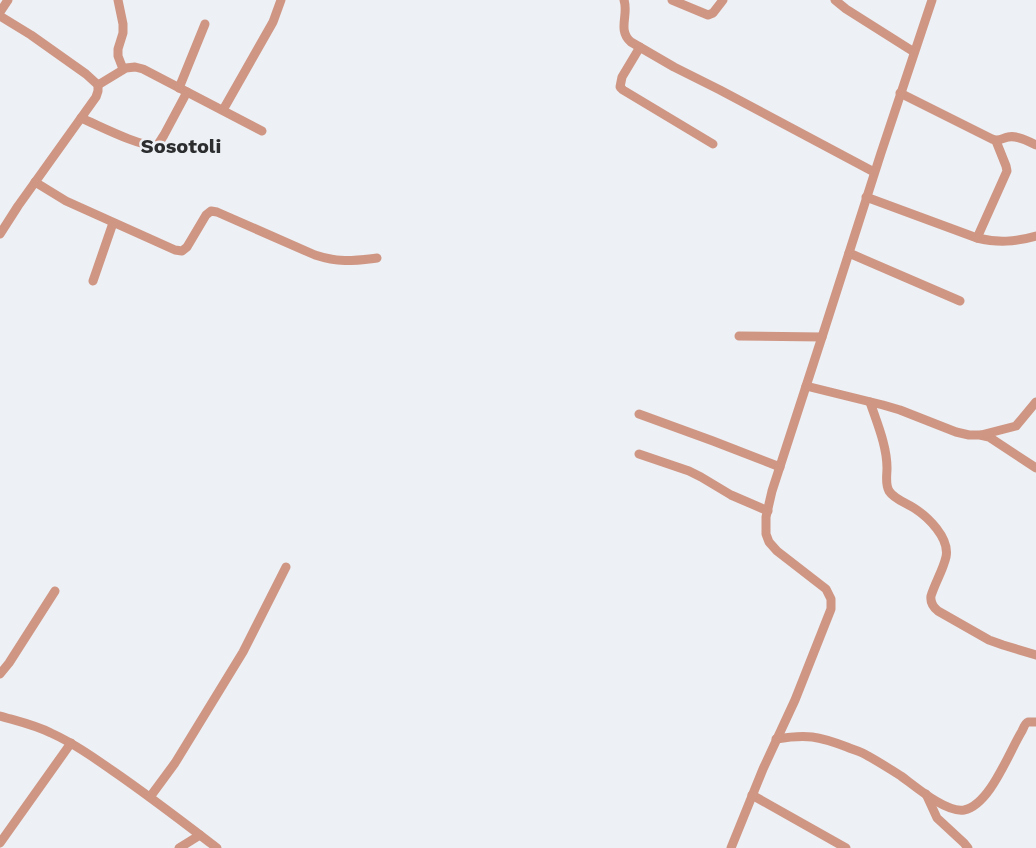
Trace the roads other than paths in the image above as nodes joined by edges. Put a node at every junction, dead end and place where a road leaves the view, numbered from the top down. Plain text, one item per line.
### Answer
1 (8, 0) edge
2 (118, 0) edge
3 (282, 0) edge
4 (624, 0) edge
5 (672, 0) edge
6 (723, 0) edge
7 (835, 0) edge
8 (932, 0) edge
9 (0, 12) edge
10 (0, 16) edge
11 (205, 24) dead end
12 (640, 47) junction
13 (914, 52) junction
14 (123, 70) junction
15 (98, 86) junction
16 (183, 90) junction
17 (900, 93) junction
18 (223, 110) junction
19 (81, 118) junction
20 (262, 131) dead end
21 (996, 141) junction
22 (713, 144) dead end
23 (1036, 145) edge
24 (874, 172) junction
25 (35, 182) junction
26 (866, 197) junction
27 (113, 223) junction
28 (0, 234) edge
29 (1036, 236) edge
30 (977, 238) junction
31 (849, 253) junction
32 (377, 258) dead end
33 (93, 282) dead end
34 (960, 301) dead end
35 (739, 336) dead end
36 (822, 337) junction
37 (806, 386) junction
38 (870, 402) junction
39 (1036, 402) edge
40 (639, 414) dead end
41 (980, 435) junction
42 (639, 454) dead end
43 (780, 467) junction
44 (1036, 468) edge
45 (768, 511) junction
46 (286, 567) dead end
47 (55, 592) dead end
48 (1036, 655) edge
49 (0, 674) edge
50 (0, 716) edge
51 (1036, 722) edge
52 (776, 739) junction
53 (71, 743) junction
54 (926, 794) junction
55 (752, 795) junction
56 (150, 797) junction
57 (200, 835) junction
58 (0, 843) edge
59 (179, 848) edge
60 (217, 848) edge
61 (731, 848) edge
62 (846, 848) edge
63 (968, 848) edge

1 - 9 street
2 - 14 street
3 - 18 street
4 - 12 street
5 - 6 street
7 - 13 street
8 - 13 street
10 - 15 street
11 - 16 street
12 - 22 street
12 - 24 street
13 - 17 street
14 - 15 street
14 - 16 street
15 - 19 street
16 - 18 street
16 - 19 street
17 - 21 street
17 - 24 street
18 - 20 street
19 - 25 street
21 - 23 street
21 - 30 street
24 - 26 street
25 - 27 street
25 - 28 street
26 - 30 street
26 - 31 street
27 - 32 street
27 - 33 street
29 - 30 street
31 - 34 street
31 - 36 street
35 - 36 street
36 - 37 street
37 - 38 street
37 - 43 street
38 - 41 street
38 - 48 street
39 - 41 street
40 - 43 street
41 - 44 street
42 - 45 street
43 - 45 street
45 - 52 street
46 - 56 street
47 - 49 street
50 - 53 street
51 - 54 street
52 - 54 street
52 - 55 street
53 - 56 street
53 - 58 street
54 - 63 street
55 - 61 street
55 - 62 street
56 - 57 street
57 - 59 street
57 - 60 street

